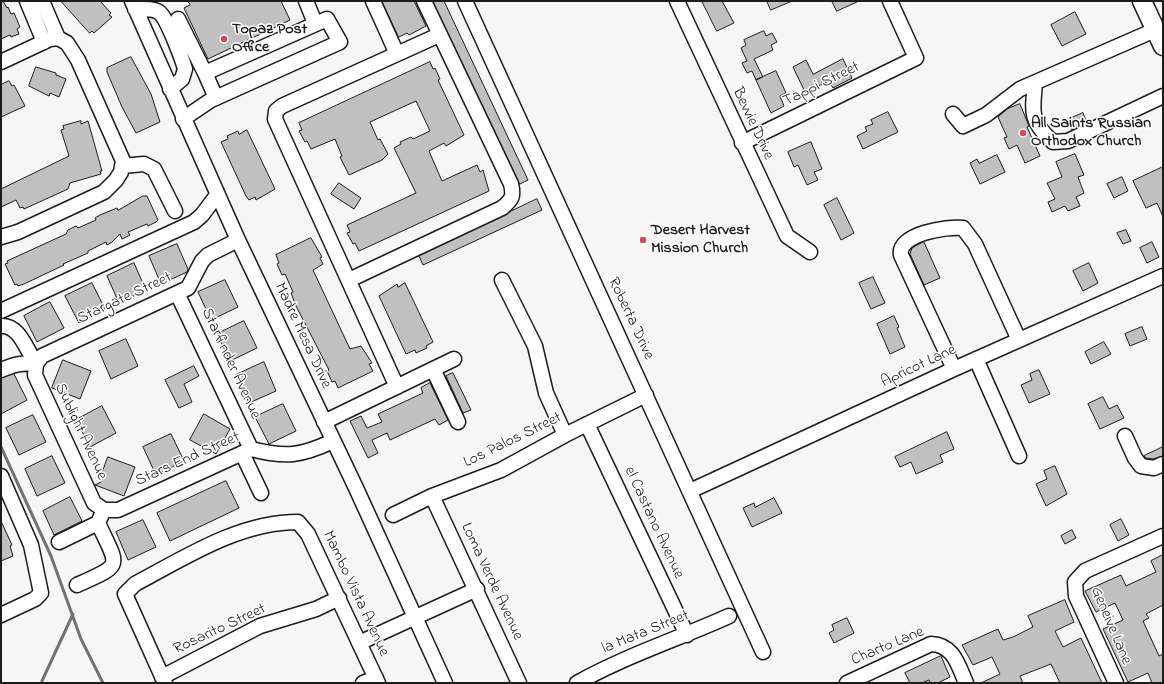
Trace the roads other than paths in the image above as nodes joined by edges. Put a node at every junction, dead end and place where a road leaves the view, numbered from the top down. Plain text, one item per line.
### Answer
1 (27, 1) edge
2 (42, 1) edge
3 (306, 1) edge
4 (373, 1) edge
5 (424, 1) edge
6 (465, 1) edge
7 (677, 1) edge
8 (890, 1) edge
9 (1142, 1) edge
10 (134, 5) edge
11 (178, 19) dead end
12 (315, 23) junction
13 (1155, 30) junction
14 (439, 35) junction
15 (51, 40) junction
16 (1163, 46) edge
17 (397, 54) junction
18 (1, 62) edge
19 (205, 73) junction
20 (1035, 84) junction
21 (170, 89) junction
22 (1163, 96) edge
23 (216, 98) junction
24 (953, 114) dead end
25 (184, 119) junction
26 (742, 143) junction
27 (122, 166) junction
28 (218, 195) junction
29 (174, 211) dead end
30 (1, 237) edge
31 (238, 240) junction
32 (810, 252) dead end
33 (1163, 276) edge
34 (349, 280) junction
35 (502, 280) dead end
36 (177, 293) junction
37 (1, 311) edge
38 (1, 326) edge
39 (1020, 340) junction
40 (454, 359) dead end
41 (976, 359) junction
42 (36, 364) junction
43 (954, 369) junction
44 (1, 370) edge
45 (433, 370) junction
46 (397, 387) junction
47 (646, 395) junction
48 (324, 422) junction
49 (458, 422) dead end
50 (587, 424) junction
51 (565, 435) junction
52 (1125, 436) dead end
53 (333, 441) junction
54 (246, 451) junction
55 (1020, 456) dead end
56 (1163, 464) edge
57 (1, 476) edge
58 (690, 491) junction
59 (261, 492) dead end
60 (432, 496) junction
61 (394, 515) dead end
62 (101, 516) junction
63 (1163, 536) edge
64 (59, 542) dead end
65 (77, 586) dead end
66 (477, 589) junction
67 (338, 598) junction
68 (1, 615) edge
69 (729, 616) dead end
70 (416, 617) junction
71 (687, 635) junction
72 (360, 643) junction
73 (763, 652) dead end
74 (164, 680) edge
75 (372, 681) edge
76 (445, 683) edge
77 (519, 683) edge
78 (577, 683) edge
79 (847, 683) edge
80 (966, 683) edge
81 (1116, 683) edge

1 - 15 street
2 - 15 street
3 - 12 street
4 - 17 street
5 - 14 street
6 - 47 street, Roberta Drive
7 - 26 street, Bevvie Drive
8 - 26 street, Tappi Street
9 - 13 main road
10 - 21 street, Madre Mesa Drive
10 - 21 street
11 - 19 street
12 - 19 street
12 - 23 street
13 - 16 main road
13 - 20 street
14 - 17 street
14 - 34 street
15 - 18 street
15 - 27 street
17 - 34 street
19 - 23 street
20 - 22 street
20 - 24 street
21 - 25 street, Madre Mesa Drive
23 - 25 street
25 - 28 street, Madre Mesa Drive
26 - 32 street, Bevvie Drive
27 - 29 street
27 - 30 street
28 - 31 street, Madre Mesa Drive
28 - 37 street
31 - 36 street, Stargate Street
31 - 48 street, Madre Mesa Drive
33 - 39 street, Apricot Lane
34 - 46 street
35 - 51 street
36 - 42 street, Stargate Street
36 - 54 street, Starfinder Avenue
38 - 42 street
39 - 41 street, Apricot Lane
39 - 43 street
40 - 45 street
41 - 43 street, Apricot Lane
41 - 55 street
42 - 44 street
42 - 62 street, Sublight Avenue
43 - 58 street, Apricot Lane
45 - 46 street
45 - 49 street
46 - 48 street
47 - 50 street, Los Palos Street
47 - 58 street, Roberta Drive
48 - 53 street, Madre Mesa Drive
50 - 51 street, Los Palos Street
50 - 71 street, el Castano Avenue
51 - 60 street, Los Palos Street
52 - 56 street
53 - 54 street, Stars End Street
53 - 70 street, Madre Mesa Drive
54 - 59 street, Starfinder Avenue
54 - 62 street, Stars End Street
57 - 68 street
58 - 73 street, Roberta Drive
60 - 61 street, Los Palos Street
60 - 66 street, Loma Verde Avenue
62 - 64 street, Stars End Street
62 - 65 street, Sublight Avenue
63 - 81 street, Geneive Lane
66 - 70 street
66 - 77 street, Loma Verde Avenue
67 - 72 street, Mambo Vista Avenue
67 - 74 street, Rosarito Street
67 - 74 street, Mambo Vista Avenue
69 - 71 street, la Mata Street
70 - 72 street
70 - 76 street, Madre Mesa Drive
71 - 78 street, la Mata Street
72 - 75 street, Mambo Vista Avenue
79 - 80 street, Charto Lane

